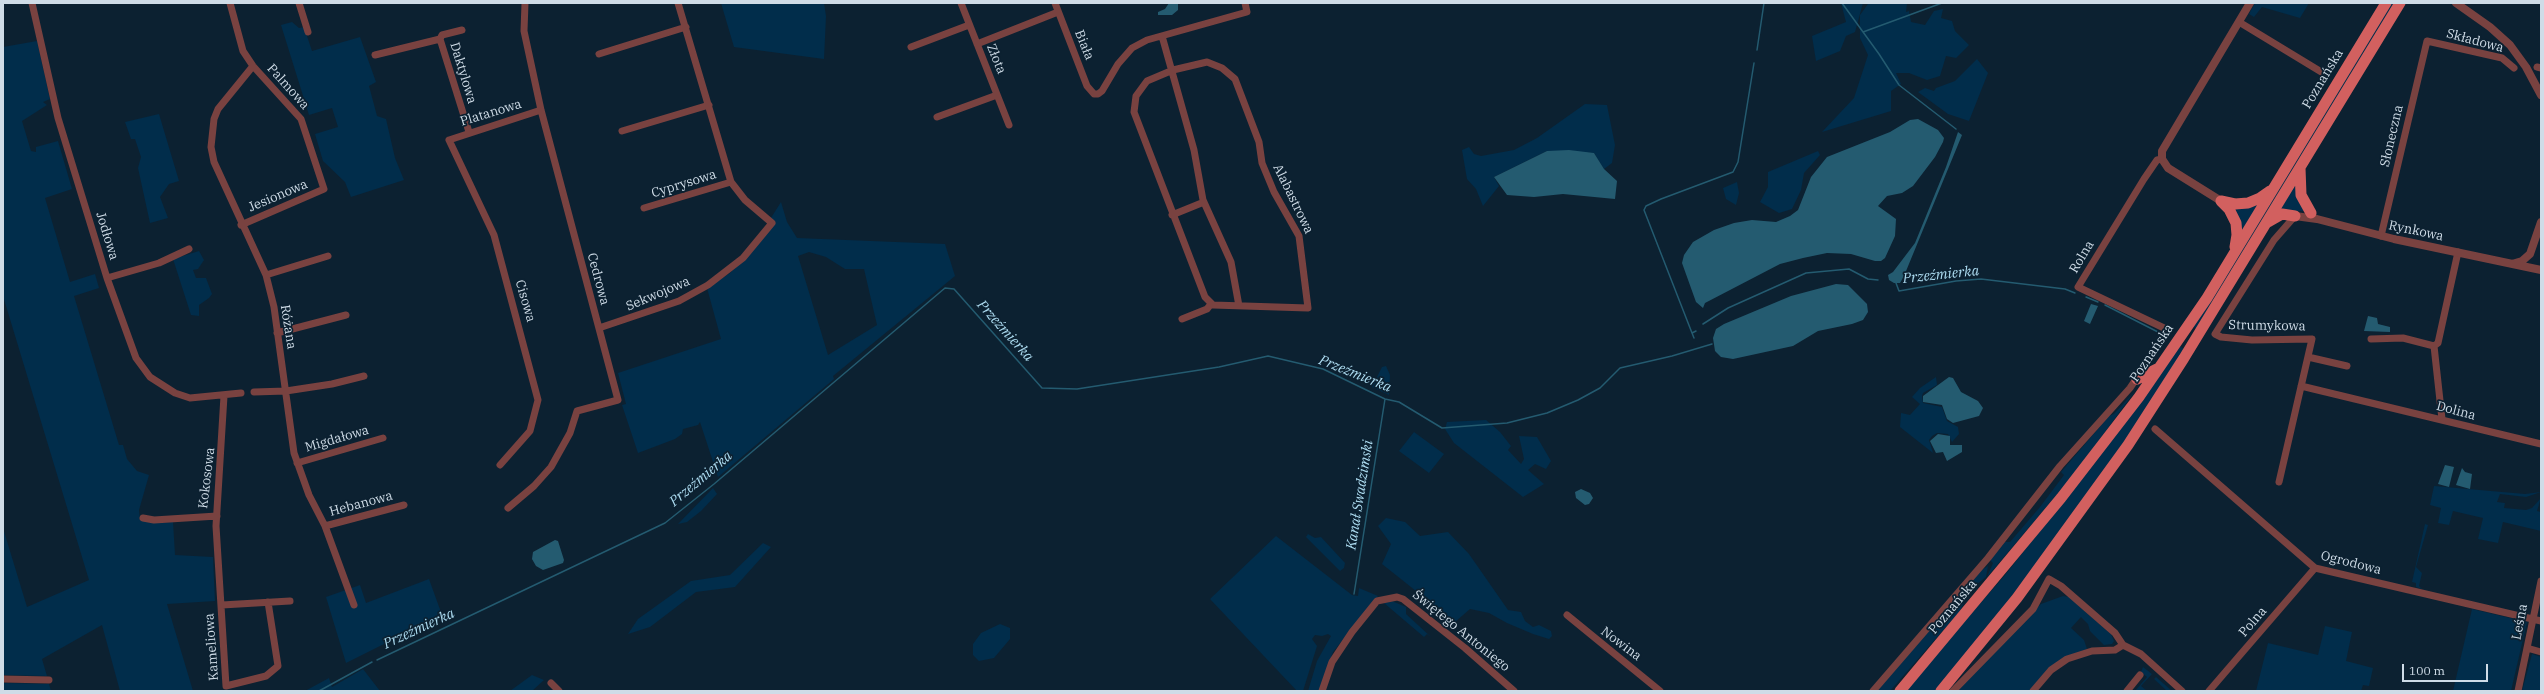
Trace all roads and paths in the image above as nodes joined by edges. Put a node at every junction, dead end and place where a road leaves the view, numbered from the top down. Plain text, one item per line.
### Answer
1 (32, 3) edge
2 (230, 3) edge
3 (299, 3) edge
4 (525, 3) edge
5 (678, 3) edge
6 (961, 3) edge
7 (1055, 3) edge
8 (1245, 3) edge
9 (2250, 3) edge
10 (2386, 3) edge
11 (2400, 3) edge
12 (2456, 3) edge
13 (1058, 12) junction
14 (2239, 22) junction
15 (969, 25) junction
16 (686, 27) junction
17 (462, 30) dead end
18 (308, 32) dead end
19 (1162, 36) junction
20 (440, 39) junction
21 (2427, 41) joint
22 (977, 44) junction
23 (911, 47) dead end
24 (599, 54) dead end
25 (375, 55) dead end
26 (253, 66) junction
27 (2514, 68) dead end
28 (1173, 70) junction
29 (2323, 74) dead end
30 (997, 95) junction
31 (2541, 95) edge
32 (709, 106) junction
33 (541, 110) junction
34 (937, 117) dead end
35 (1009, 125) dead end
36 (622, 130) dead end
37 (469, 132) junction
38 (449, 140) joint
39 (2162, 159) junction
40 (2300, 168) junction
41 (2280, 178) junction
42 (732, 182) junction
43 (324, 190) joint
44 (2221, 201) junction
45 (1204, 202) junction
46 (644, 208) dead end
47 (1172, 215) junction
48 (2296, 216) junction
49 (2314, 216) junction
50 (2541, 222) edge
51 (772, 223) joint
52 (2266, 223) junction
53 (241, 225) junction
54 (2381, 236) junction
55 (189, 249) dead end
56 (2533, 249) junction
57 (2458, 252) junction
58 (328, 256) dead end
59 (2230, 259) junction
60 (2541, 262) edge
61 (2511, 264) junction
62 (2532, 268) junction
63 (2541, 270) edge
64 (266, 275) junction
65 (2541, 275) edge
66 (107, 278) junction
67 (1211, 304) junction
68 (1239, 306) junction
69 (346, 315) dead end
70 (1182, 319) dead end
71 (599, 328) junction
72 (2166, 331) joint
73 (277, 333) junction
74 (2371, 339) dead end
75 (2434, 346) junction
76 (2308, 357) junction
77 (2163, 363) junction
78 (2347, 366) dead end
79 (364, 376) dead end
80 (2137, 379) junction
81 (2301, 386) junction
82 (286, 391) junction
83 (254, 392) dead end
84 (241, 393) dead end
85 (224, 396) junction
86 (2442, 419) junction
87 (2154, 429) dead end
88 (383, 438) dead end
89 (2541, 444) edge
90 (297, 463) junction
91 (500, 465) dead end
92 (2279, 482) dead end
93 (404, 505) dead end
94 (508, 508) dead end
95 (216, 516) junction
96 (143, 518) dead end
97 (325, 526) junction
98 (2315, 568) junction
99 (2541, 581) edge
100 (290, 601) dead end
101 (268, 602) junction
102 (222, 605) junction
103 (354, 605) dead end
104 (1567, 616) dead end
105 (2533, 618) junction
106 (2541, 621) edge
107 (2123, 645) junction
108 (2527, 648) junction
109 (2541, 652) edge
110 (2140, 675) dead end
111 (3, 679) edge
112 (49, 680) dead end
113 (551, 683) dead end
114 (559, 691) edge
115 (1322, 691) edge
116 (1514, 691) edge
117 (1660, 691) edge
118 (1873, 691) edge
119 (1900, 691) edge
120 (1941, 691) edge
121 (1953, 691) edge
122 (2033, 691) edge
123 (2127, 691) edge
124 (2182, 691) edge
125 (2209, 691) edge
126 (2518, 691) edge

1 - 66 street, Jodłowa
2 - 26 street, Palmowa
3 - 18 street
4 - 33 street, Cedrowa
5 - 16 street, Cyprysowa
6 - 15 street, Złota
7 - 13 street, Biała
8 - 19 street
9 - 14 street, Rolna
10 - 41 main road, Poznańska
11 - 40 main road, Poznańska
12 - 31 street
13 - 19 street, Biała
13 - 22 street
14 - 29 street
14 - 39 street, Rolna
15 - 22 street, Złota
15 - 23 street
16 - 24 street
16 - 32 street, Cyprysowa
17 - 20 street
19 - 28 street
20 - 25 street, Daktylowa
20 - 37 street, Daktylowa
21 - 27 street, Składowa
21 - 54 street, Słoneczna
22 - 30 street, Złota
26 - 43 street, Palmowa
26 - 53 street, Różana
28 - 45 street
28 - 47 street, Alabastrowa
28 - 68 street, Alabastrowa
30 - 34 street
30 - 35 street, Złota
32 - 36 street
32 - 42 street, Cyprysowa
33 - 37 street, Platanowa
33 - 71 street, Cedrowa
37 - 38 street, Platanowa
38 - 91 street, Cisowa
39 - 44 street
39 - 72 street, Rolna
40 - 49 main road
40 - 52 main road, Poznańska
41 - 44 main road
41 - 59 main road, Poznańska
42 - 46 street, Cyprysowa
42 - 51 street, Cyprysowa
43 - 53 street, Jesionowa
44 - 59 main road
45 - 47 street
45 - 68 street
47 - 67 street, Alabastrowa
48 - 49 street, Rynkowa
48 - 52 main road
48 - 76 street, Strumykowa
49 - 54 street, Rynkowa
50 - 56 street
51 - 71 street, Sekwojowa
52 - 120 main road, Poznańska
53 - 64 street, Różana
54 - 57 street, Rynkowa
55 - 66 street
56 - 61 street
56 - 62 street
57 - 61 street, Rynkowa
57 - 75 street
58 - 64 street
59 - 77 main road, Poznańska
60 - 62 street
61 - 62 street, Rynkowa
62 - 63 street, Rynkowa
62 - 65 street, Rynkowa
64 - 73 street, Różana
66 - 85 street, Jodłowa
67 - 68 street, Alabastrowa
67 - 70 street
69 - 73 street
71 - 94 street, Cedrowa
72 - 80 street, Poznańska
73 - 82 street, Różana
74 - 75 street
75 - 86 street
76 - 78 street
76 - 81 street
77 - 80 main road
77 - 119 main road, Poznańska
79 - 82 street
80 - 118 street, Poznańska
81 - 86 street, Dolina
81 - 92 street
82 - 83 street
82 - 90 street, Różana
84 - 85 street, Jodłowa
85 - 95 street, Kokosowa
86 - 89 street, Dolina
87 - 98 street, Ogrodowa
88 - 90 street, Migdałowa
90 - 97 street, Różana
93 - 97 street, Hebanowa
95 - 96 street, Kokosowa
95 - 102 street, Kameliowa
97 - 103 street, Różana
98 - 105 street, Ogrodowa
98 - 125 street, Polna
99 - 105 street, Leśna
100 - 101 street, Kameliowa
101 - 102 street, Kameliowa
101 - 102 street, Kameliowa
104 - 117 street, Nowina
105 - 106 street, Ogrodowa
105 - 108 street, Leśna
107 - 121 street
107 - 122 street
107 - 124 street
108 - 109 street
108 - 126 street, Leśna
110 - 123 street
111 - 112 street
113 - 114 street
115 - 116 street, Świętego Antoniego

